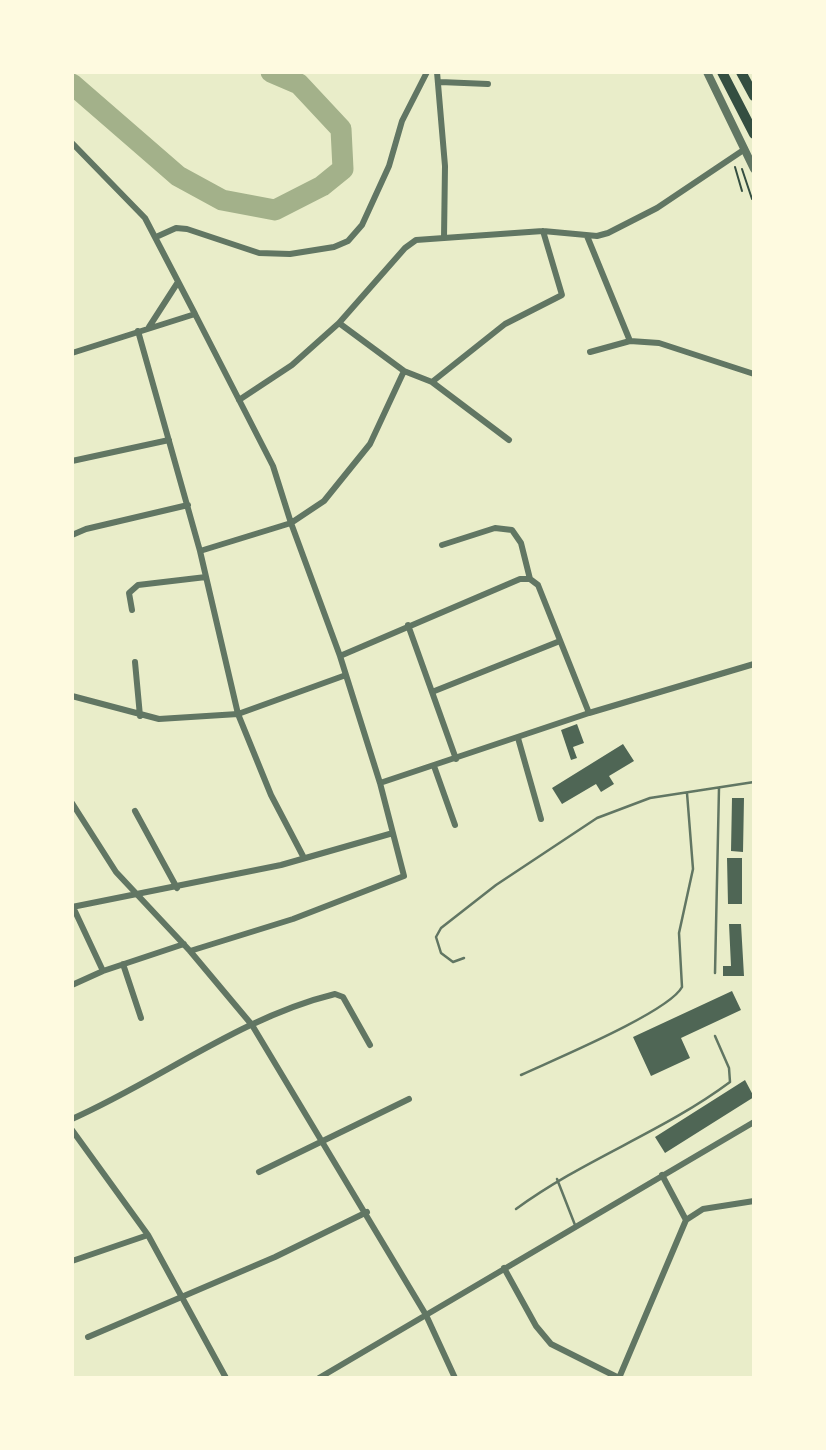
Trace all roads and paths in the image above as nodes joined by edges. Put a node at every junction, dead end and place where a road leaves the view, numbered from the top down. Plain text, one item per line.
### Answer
1 (427, 72) edge
2 (437, 72) edge
3 (707, 72) edge
4 (722, 72) edge
5 (741, 72) edge
6 (440, 82) junction
7 (488, 84) dead end
8 (754, 96) edge
9 (754, 134) edge
10 (72, 142) edge
11 (745, 149) junction
12 (754, 169) edge
13 (742, 191) dead end
14 (753, 199) edge
15 (543, 231) junction
16 (587, 236) junction
17 (156, 237) junction
18 (444, 238) junction
19 (177, 282) junction
20 (195, 314) junction
21 (339, 323) junction
22 (148, 328) junction
23 (138, 331) junction
24 (630, 341) junction
25 (590, 352) dead end
26 (72, 354) edge
27 (404, 371) junction
28 (754, 374) edge
29 (432, 382) junction
30 (239, 400) junction
31 (169, 440) junction
32 (509, 440) dead end
33 (72, 461) edge
34 (188, 505) junction
35 (291, 523) junction
36 (72, 535) edge
37 (442, 545) dead end
38 (200, 551) junction
39 (206, 577) junction
40 (530, 579) junction
41 (132, 610) dead end
42 (408, 625) junction
43 (560, 641) junction
44 (340, 656) junction
45 (135, 662) dead end
46 (754, 664) edge
47 (346, 675) junction
48 (432, 692) junction
49 (72, 696) edge
50 (589, 713) junction
51 (238, 714) junction
52 (140, 716) junction
53 (517, 738) junction
54 (456, 759) junction
55 (434, 766) junction
56 (754, 782) edge
57 (380, 783) junction
58 (719, 788) junction
59 (687, 793) junction
60 (72, 803) edge
61 (135, 811) dead end
62 (541, 819) dead end
63 (455, 825) dead end
64 (393, 833) junction
65 (304, 858) junction
66 (177, 888) junction
67 (136, 894) junction
68 (72, 907) edge
69 (184, 944) junction
70 (190, 951) junction
71 (464, 958) dead end
72 (123, 964) junction
73 (103, 971) junction
74 (715, 973) dead end
75 (72, 985) edge
76 (141, 1018) dead end
77 (252, 1025) junction
78 (715, 1036) dead end
79 (370, 1045) dead end
80 (522, 1075) dead end
81 (410, 1099) dead end
82 (72, 1119) edge
83 (754, 1122) edge
84 (72, 1130) edge
85 (324, 1140) junction
86 (259, 1172) dead end
87 (662, 1175) junction
88 (557, 1179) junction
89 (754, 1201) edge
90 (516, 1209) dead end
91 (367, 1212) junction
92 (685, 1220) junction
93 (575, 1226) junction
94 (148, 1236) junction
95 (72, 1261) edge
96 (504, 1268) junction
97 (183, 1296) junction
98 (426, 1315) junction
99 (88, 1337) dead end
100 (226, 1378) edge
101 (319, 1378) edge
102 (455, 1378) edge
103 (619, 1378) edge

1 - 17 street
2 - 6 street
3 - 11 street
4 - 9 highway
5 - 8 highway
6 - 7 street
6 - 18 street
10 - 17 street
11 - 12 street
11 - 16 street
13 - 14 path
15 - 16 street
15 - 18 street
15 - 29 street
16 - 24 street
17 - 19 street
18 - 21 street
19 - 20 street
19 - 22 street
20 - 22 street
20 - 30 street
21 - 27 street
21 - 30 street
22 - 23 street
23 - 26 street
23 - 31 street
24 - 25 street
24 - 28 street
27 - 29 street
27 - 35 street
29 - 32 street
30 - 35 street
31 - 33 street
31 - 34 street
34 - 36 street
34 - 38 street
35 - 38 street
35 - 44 street
37 - 40 street
38 - 39 street
39 - 41 street
39 - 51 street
40 - 42 street
40 - 43 street
42 - 44 street
42 - 48 street
43 - 48 street
43 - 50 street
44 - 47 street
45 - 52 street
46 - 50 street
47 - 51 street
47 - 57 street
48 - 54 street
49 - 52 street
50 - 53 street
51 - 52 street
51 - 65 street
53 - 54 street
53 - 62 street
54 - 55 street
55 - 57 street
55 - 63 street
56 - 58 lane
57 - 64 street
58 - 59 lane
58 - 74 lane
59 - 71 lane
59 - 80 lane
60 - 67 street
61 - 66 street
64 - 65 street
64 - 70 street
65 - 66 street
66 - 67 street
67 - 68 street
67 - 69 street
68 - 73 street
69 - 70 street
69 - 72 street
70 - 77 street
72 - 73 street
72 - 76 street
73 - 75 street
77 - 79 street
77 - 82 street
77 - 85 street
78 - 88 lane
81 - 85 street
83 - 87 street
84 - 94 street
85 - 86 street
85 - 91 street
87 - 92 street
87 - 93 street
88 - 90 lane
88 - 93 lane
89 - 92 street
91 - 97 street
91 - 98 street
92 - 103 street
93 - 96 street
94 - 95 street
94 - 97 street
96 - 98 street
96 - 103 street
97 - 99 street
97 - 100 street
98 - 101 street
98 - 102 street

